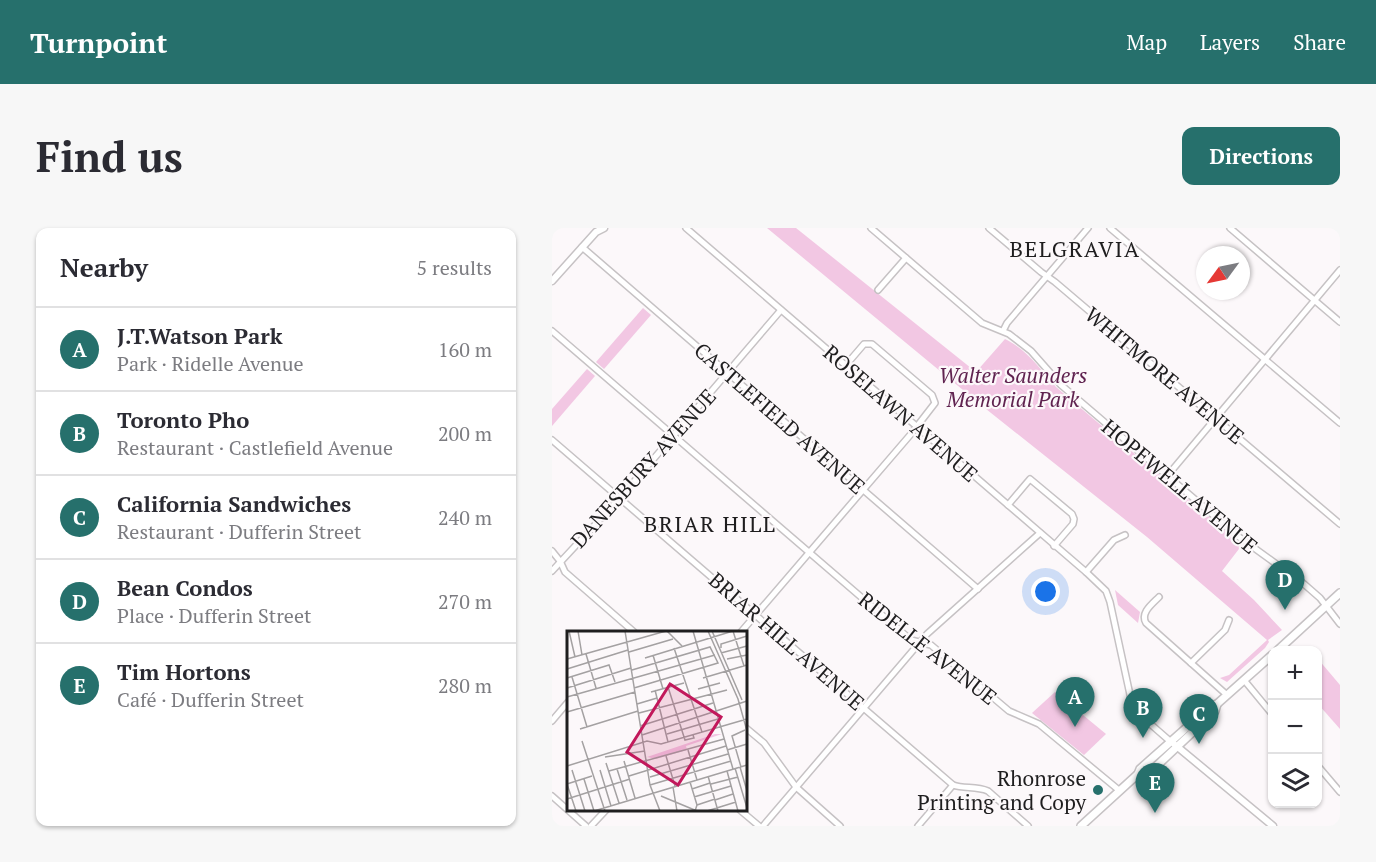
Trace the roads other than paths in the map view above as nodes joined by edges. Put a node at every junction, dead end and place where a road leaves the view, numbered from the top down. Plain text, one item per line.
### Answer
1 (604, 228) edge
2 (686, 228) edge
3 (870, 228) edge
4 (989, 228) edge
5 (1088, 228) edge
6 (1110, 228) edge
7 (1230, 228) edge
8 (597, 230) edge
9 (582, 247) junction
10 (906, 258) junction
11 (1340, 270) edge
12 (1047, 276) junction
13 (552, 281) edge
14 (878, 290) dead end
15 (1315, 301) junction
16 (781, 310) junction
17 (1340, 322) edge
18 (1003, 331) junction
19 (552, 332) edge
20 (1265, 360) junction
21 (846, 365) junction
22 (728, 373) junction
23 (1215, 418) junction
24 (1340, 423) edge
25 (917, 427) junction
26 (674, 435) junction
27 (552, 440) edge
28 (1168, 475) junction
29 (864, 489) junction
30 (620, 498) junction
31 (1008, 505) junction
32 (1340, 524) edge
33 (1040, 533) junction
34 (1125, 535) dead end
35 (1054, 546) junction
36 (552, 551) edge
37 (810, 553) junction
38 (560, 561) junction
39 (552, 571) edge
40 (1086, 572) junction
41 (978, 589) junction
42 (1340, 593) edge
43 (1160, 597) dead end
44 (1326, 606) junction
45 (756, 615) junction
46 (1229, 620) dead end
47 (1340, 624) edge
48 (630, 631) edge
49 (743, 631) edge
50 (921, 642) junction
51 (1283, 646) edge
52 (1268, 659) edge
53 (1191, 663) junction
54 (1244, 680) junction
55 (1227, 695) junction
56 (567, 703) edge
57 (1217, 704) junction
58 (864, 708) junction
59 (1268, 709) edge
60 (552, 721) edge
61 (747, 729) edge
62 (1171, 742) junction
63 (1178, 748) junction
64 (1322, 772) edge
65 (1138, 774) junction
66 (953, 785) junction
67 (796, 787) junction
68 (1120, 790) junction
69 (1340, 792) edge
70 (552, 796) edge
71 (567, 809) edge
72 (569, 811) edge
73 (605, 811) edge
74 (741, 811) edge
75 (586, 826) edge
76 (591, 826) edge
77 (761, 826) edge
78 (840, 826) edge
79 (918, 826) edge
80 (1028, 826) edge
81 (1081, 826) edge
82 (1272, 826) edge

1 - 8 street
2 - 16 street, ROSELAWN AVENUE
3 - 10 street, HOPEWELL AVENUE
4 - 12 street, WHITMORE AVENUE
5 - 12 street
6 - 20 street
7 - 15 street
8 - 9 street
9 - 13 street
9 - 22 street, CASTLEFIELD AVENUE
10 - 14 street
10 - 18 street, HOPEWELL AVENUE
11 - 15 street
12 - 18 street
12 - 23 street, WHITMORE AVENUE
15 - 17 street
15 - 20 street
16 - 21 street, ROSELAWN AVENUE
16 - 22 street, DANESBURY AVENUE
18 - 28 street, HOPEWELL AVENUE
19 - 26 street, RIDELLE AVENUE
20 - 23 street
20 - 24 street
21 - 25 street, ROSELAWN AVENUE
21 - 25 street
22 - 26 street, DANESBURY AVENUE
22 - 29 street, CASTLEFIELD AVENUE
23 - 28 street
23 - 32 street, WHITMORE AVENUE
25 - 29 street
25 - 31 street, ROSELAWN AVENUE
26 - 30 street, DANESBURY AVENUE
26 - 37 street, RIDELLE AVENUE
27 - 30 street, BRIAR HILL AVENUE
28 - 44 street, HOPEWELL AVENUE
29 - 37 street
29 - 41 street, CASTLEFIELD AVENUE
30 - 38 street, DANESBURY AVENUE
30 - 45 street, BRIAR HILL AVENUE
31 - 33 street, ROSELAWN AVENUE
31 - 35 street
33 - 35 street, ROSELAWN AVENUE
33 - 41 street
34 - 40 street
35 - 40 street, ROSELAWN AVENUE
36 - 38 street
37 - 45 street
37 - 50 street, RIDELLE AVENUE
38 - 39 street, DANESBURY AVENUE
38 - 48 street
40 - 62 street, ROSELAWN AVENUE
41 - 50 street
42 - 44 main road
43 - 53 street
44 - 47 street, HOPEWELL AVENUE
44 - 51 main road
45 - 49 street
45 - 58 street, BRIAR HILL AVENUE
46 - 53 street
50 - 58 street
50 - 68 street, RIDELLE AVENUE
52 - 54 main road
53 - 55 street
54 - 55 main road
54 - 59 street
55 - 57 main road
56 - 60 street
57 - 62 main road
57 - 63 main road
58 - 66 street, BRIAR HILL AVENUE
58 - 67 street
61 - 67 street
62 - 63 street
62 - 65 main road
63 - 65 main road
63 - 82 street
64 - 69 street
65 - 68 main road
66 - 79 street
66 - 80 street
67 - 77 street
67 - 78 street
68 - 81 main road
70 - 71 street
72 - 75 street
73 - 76 street
74 - 77 street

